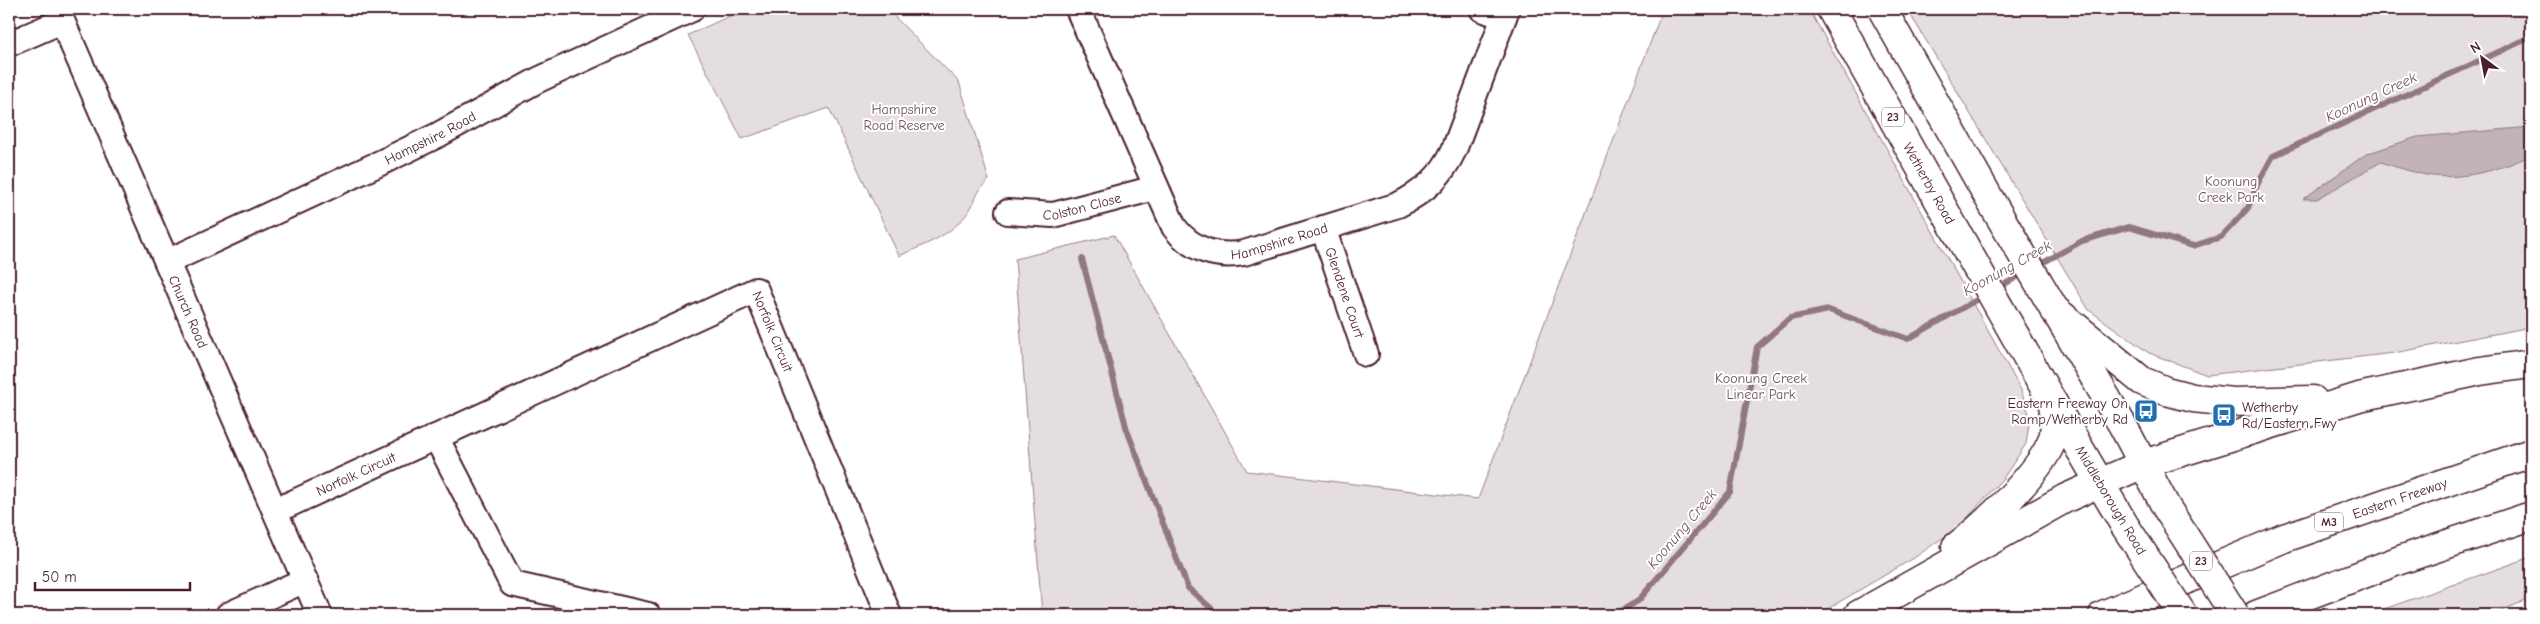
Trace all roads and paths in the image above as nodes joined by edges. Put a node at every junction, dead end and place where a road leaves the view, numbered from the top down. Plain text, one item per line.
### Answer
1 (692, 9) edge
2 (1078, 9) edge
3 (1482, 9) edge
4 (1831, 9) edge
5 (1882, 9) edge
6 (1505, 13) edge
7 (60, 15) edge
8 (9, 44) edge
9 (1156, 188) junction
10 (1008, 212) dead end
11 (1324, 228) junction
12 (167, 262) junction
13 (2054, 309) junction
14 (2013, 331) joint
15 (1366, 354) dead end
16 (2531, 364) edge
17 (2359, 396) junction
18 (2053, 403) junction
19 (436, 437) junction
20 (2531, 453) edge
21 (2143, 464) junction
22 (2100, 483) junction
23 (275, 511) junction
24 (2531, 516) edge
25 (305, 580) junction
26 (1864, 612) edge
27 (228, 615) edge
28 (320, 615) edge
29 (648, 615) edge
30 (889, 615) edge
31 (2103, 615) edge
32 (2183, 615) edge
33 (2236, 615) edge
34 (2256, 615) edge

1 - 12 street, Hampshire Road
2 - 9 street, Hampshire Road
3 - 6 street
4 - 14 main road, Wetherby Road / 23
5 - 13 main road, 23
6 - 11 street, Hampshire Road
7 - 8 street
7 - 12 street, Church Road
9 - 10 street, Colston Close
9 - 11 street, Hampshire Road
11 - 15 street, Glendene Court
12 - 23 street, Church Road
13 - 17 main road
13 - 21 main road, 23
14 - 18 main road, Middleborough Road / 23
16 - 17 main road
17 - 21 main road
18 - 22 main road, Middleborough Road / 23
18 - 26 main road
19 - 23 street, Norfolk Circuit
19 - 29 street
19 - 30 street, Norfolk Circuit
20 - 31 main road, Eastern Freeway / M3
21 - 22 main road
21 - 33 main road, 23, bridge
22 - 26 main road
22 - 32 main road, Middleborough Road / 23, bridge
23 - 25 street, Church Road
24 - 34 main road
25 - 27 street
25 - 28 street, Church Road

